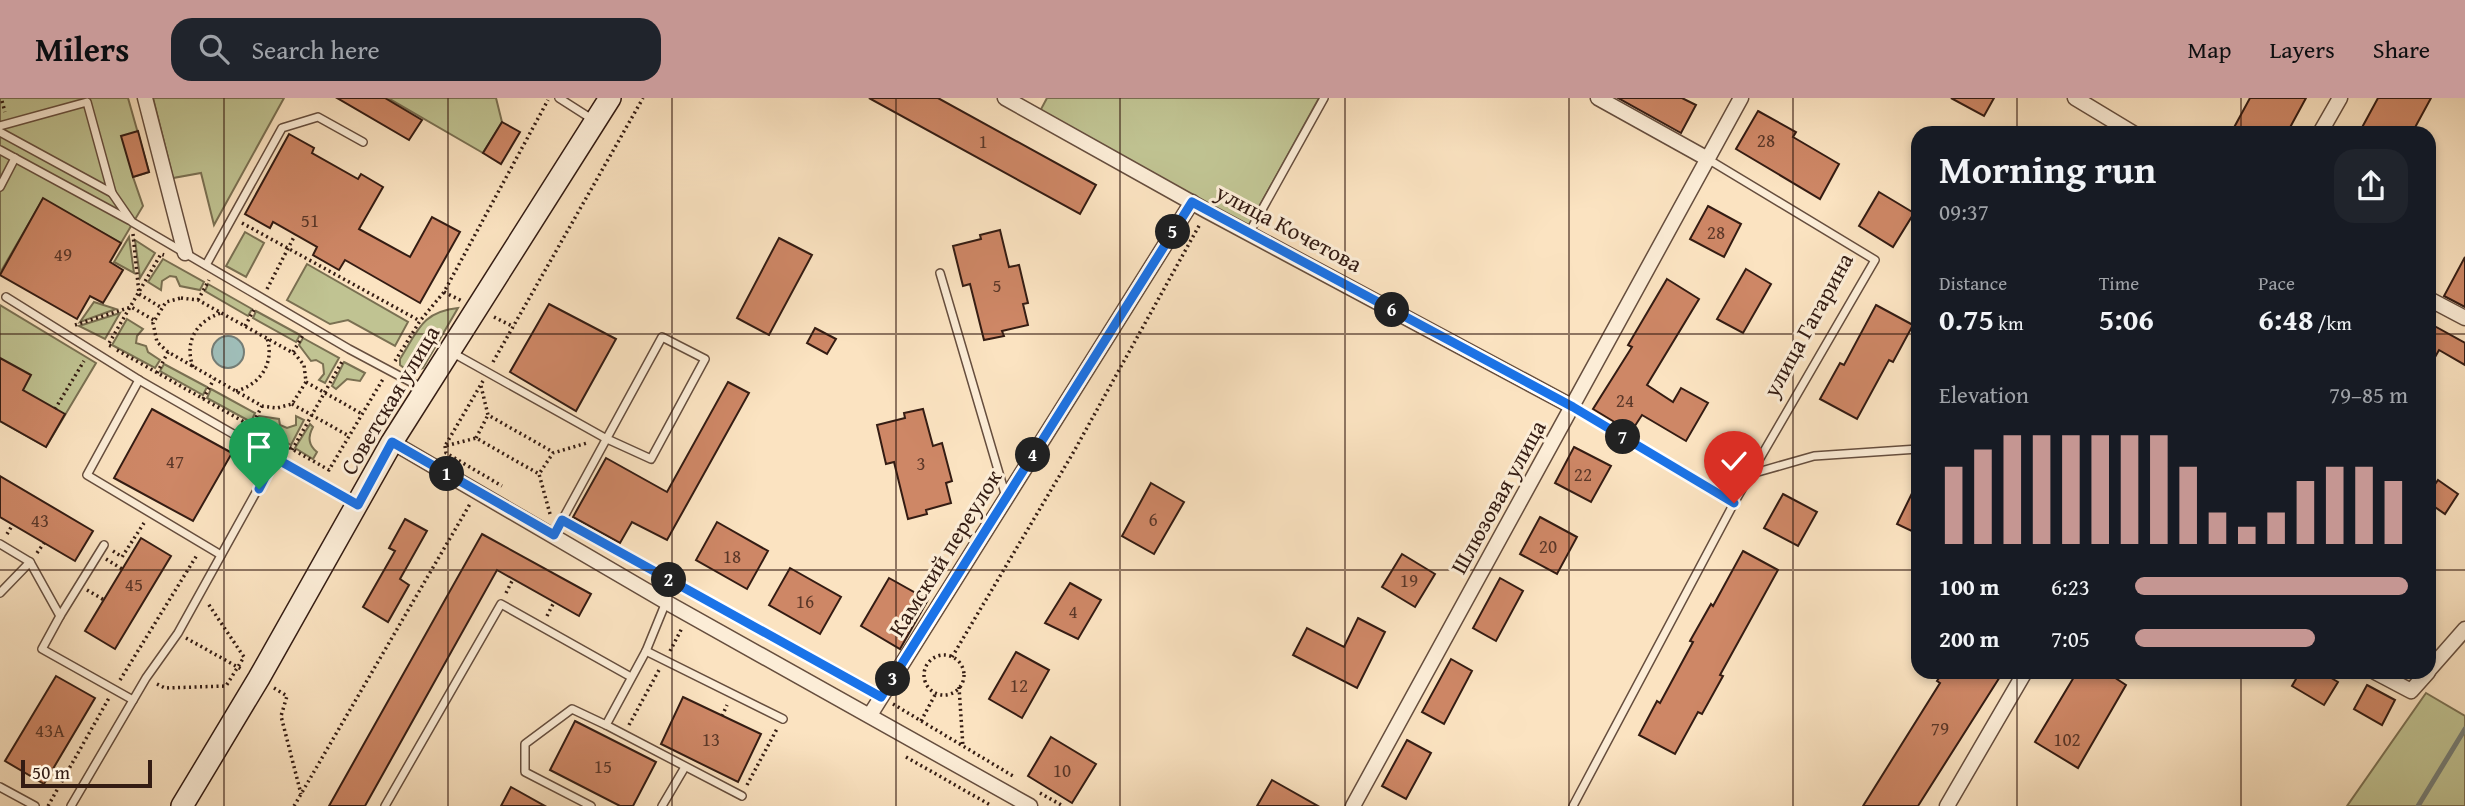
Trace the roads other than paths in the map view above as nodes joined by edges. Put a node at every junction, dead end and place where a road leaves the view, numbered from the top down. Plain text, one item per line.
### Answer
1 (145, 98) edge
2 (559, 98) edge
3 (610, 98) edge
4 (1005, 98) edge
5 (1324, 98) edge
6 (1598, 98) edge
7 (1741, 98) edge
8 (2075, 98) edge
9 (2340, 98) edge
10 (87, 100) edge
11 (595, 121) junction
12 (0, 126) edge
13 (2121, 126) edge
14 (2324, 126) edge
15 (0, 132) edge
16 (363, 142) dead end
17 (0, 150) edge
18 (15, 158) junction
19 (1706, 158) junction
20 (0, 187) edge
21 (111, 193) junction
22 (1192, 202) junction
23 (132, 222) junction
24 (1249, 233) junction
25 (179, 257) junction
26 (205, 265) junction
27 (940, 273) dead end
28 (6, 297) dead end
29 (2436, 303) edge
30 (2465, 318) edge
31 (449, 351) junction
32 (139, 380) junction
33 (426, 390) junction
34 (1573, 407) junction
35 (606, 438) junction
36 (392, 442) junction
37 (1911, 449) edge
38 (275, 458) junction
39 (1751, 474) junction
40 (1006, 498) junction
41 (1734, 503) junction
42 (358, 505) junction
43 (554, 535) junction
44 (0, 544) edge
45 (104, 545) road end
46 (221, 555) junction
47 (30, 562) junction
48 (0, 593) edge
49 (666, 603) junction
50 (60, 616) junction
51 (2465, 629) edge
52 (646, 651) junction
53 (2436, 662) edge
54 (631, 677) junction
55 (2021, 679) edge
56 (2388, 679) edge
57 (2421, 679) edge
58 (133, 700) junction
59 (870, 715) junction
60 (783, 719) road end
61 (606, 724) junction
62 (685, 767) junction
63 (0, 786) edge
64 (742, 796) road end
65 (35, 806) edge
66 (71, 806) edge
67 (182, 806) edge
68 (385, 806) edge
69 (591, 806) edge
70 (662, 806) edge
71 (1030, 806) edge
72 (1353, 806) edge
73 (1573, 806) edge
74 (1947, 806) edge

1 - 25 street
2 - 11 lane
3 - 11 main road, Советская улица
4 - 22 street, улица Кочетова
5 - 24 lane
6 - 19 street
7 - 19 street, Шлюзовая улица
8 - 13 street
9 - 14 street
10 - 12 lane
10 - 21 lane
11 - 31 main road, Советская улица
15 - 21 lane
16 - 26 lane
17 - 18 lane
18 - 20 lane
18 - 23 lane
19 - 34 street, Шлюзовая улица
19 - 39 lane, улица Гагарина
21 - 23 lane
22 - 24 street, улица Кочетова
22 - 40 street, Камский переулок
23 - 25 lane
24 - 34 street, улица Кочетова
25 - 26 lane
26 - 33 lane
27 - 40 lane
28 - 32 lane
29 - 30 street
31 - 33 main road, Советская улица
31 - 35 lane
32 - 38 lane
32 - 46 lane
33 - 36 main road, Советская улица
34 - 41 lane, улица Кочетова
34 - 72 street, Шлюзовая улица
35 - 35 lane
35 - 43 lane
36 - 42 main road, Советская улица
36 - 43 street
37 - 39 lane
38 - 42 lane
38 - 46 lane
39 - 41 lane, улица Гагарина
40 - 59 street, Камский переулок
41 - 73 lane, улица Гагарина
42 - 67 main road, Советская улица
43 - 49 street
44 - 47 lane
45 - 50 lane
46 - 58 lane
47 - 48 lane
47 - 50 lane
49 - 52 lane
49 - 59 street
50 - 58 lane
51 - 53 street
52 - 54 lane
52 - 60 lane
54 - 61 lane
54 - 68 lane
55 - 74 street
56 - 57 street
58 - 66 lane
59 - 71 street
61 - 62 lane
61 - 69 lane
62 - 64 lane
62 - 70 lane
63 - 65 lane

